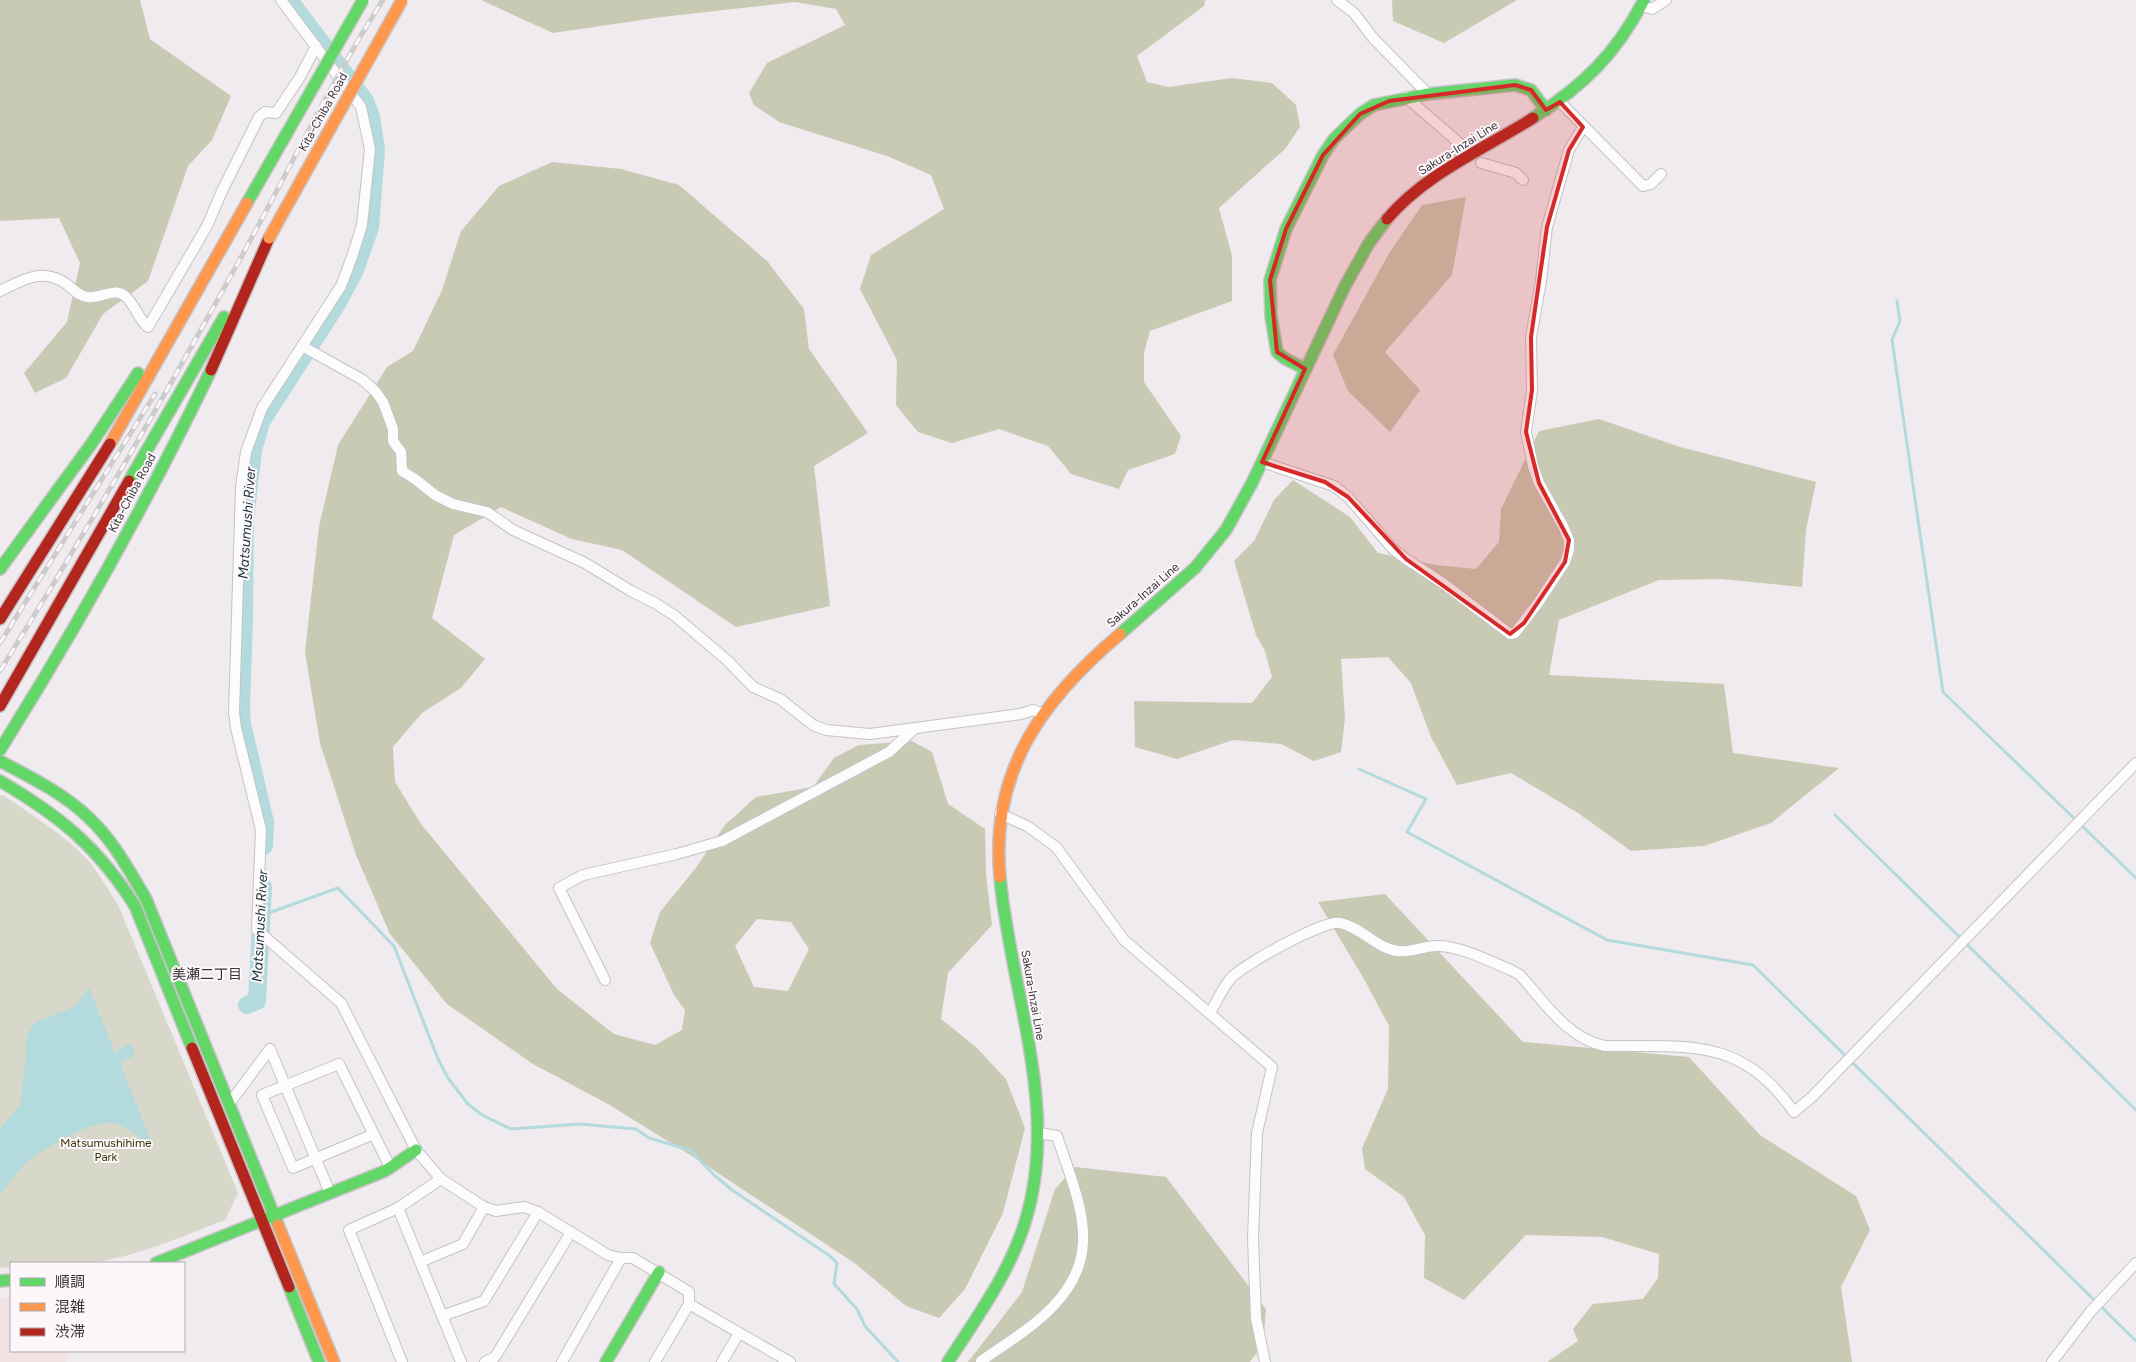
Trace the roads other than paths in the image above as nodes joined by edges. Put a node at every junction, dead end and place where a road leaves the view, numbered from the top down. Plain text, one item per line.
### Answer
1 (281, 0) edge
2 (363, 0) edge
3 (402, 0) edge
4 (1337, 0) edge
5 (1666, 0) edge
6 (1643, 3) edge
7 (316, 46) junction
8 (1428, 94) junction
9 (1406, 98) junction
10 (1560, 102) junction
11 (1546, 110) junction
12 (1583, 127) junction
13 (1458, 142) tunnel mouth
14 (1481, 163) tunnel mouth
15 (265, 173) junction
16 (1661, 174) dead end
17 (1523, 180) dead end
18 (269, 238) junction
19 (0, 291) edge
20 (302, 346) junction
21 (1305, 369) junction
22 (1262, 462) junction
23 (0, 569) edge
24 (0, 619) edge
25 (0, 706) edge
26 (1041, 714) junction
27 (914, 729) junction
28 (0, 750) edge
29 (0, 762) edge
30 (2136, 762) edge
31 (0, 781) edge
32 (1000, 814) junction
33 (605, 980) dead end
34 (1210, 1013) junction
35 (285, 1086) junction
36 (229, 1104) junction
37 (1038, 1132) junction
38 (374, 1134) junction
39 (416, 1150) junction
40 (316, 1158) junction
41 (390, 1167) junction
42 (442, 1179) junction
43 (330, 1193) junction
44 (484, 1207) junction
45 (398, 1208) junction
46 (538, 1212) junction
47 (275, 1216) junction
48 (262, 1221) junction
49 (571, 1232) junction
50 (621, 1258) junction
51 (159, 1262) edge
52 (420, 1262) junction
53 (2136, 1263) edge
54 (659, 1272) junction
55 (689, 1304) junction
56 (442, 1316) junction
57 (970, 1331) junction
58 (740, 1333) junction
59 (981, 1361) edge
60 (319, 1362) edge
61 (334, 1362) edge
62 (402, 1362) edge
63 (461, 1362) edge
64 (485, 1362) edge
65 (562, 1362) edge
66 (606, 1362) edge
67 (654, 1362) edge
68 (722, 1362) edge
69 (788, 1362) edge
70 (948, 1362) edge
71 (954, 1362) edge
72 (1265, 1362) edge
73 (2052, 1362) edge

1 - 7 street
2 - 15 main road, Kita-Chiba Road, bridge
3 - 18 main road, Kita-Chiba Road, bridge
4 - 8 street
5 - 6 street
6 - 10 main road, Sakura-Inzai Line
7 - 19 street
7 - 20 street
8 - 9 main road
8 - 11 main road
9 - 13 street
9 - 21 main road
10 - 11 main road, Sakura-Inzai Line
10 - 12 street
11 - 21 main road, Sakura-Inzai Line
12 - 16 street
12 - 22 street
14 - 17 street
15 - 23 main road, Kita-Chiba Road
15 - 24 main road, Kita-Chiba Road
18 - 25 main road, Kita-Chiba Road
18 - 28 main road, Kita-Chiba Road
20 - 27 street
20 - 39 street
21 - 22 main road, Sakura-Inzai Line
22 - 26 main road, Sakura-Inzai Line
26 - 27 street
26 - 32 main road, Sakura-Inzai Line
27 - 33 street
29 - 36 main road
30 - 34 street
31 - 48 main road
32 - 34 street
32 - 37 main road, Sakura-Inzai Line
34 - 72 street
35 - 36 street
35 - 38 street
35 - 40 street
35 - 40 street
36 - 47 main road
37 - 57 main road, Sakura-Inzai Line
37 - 59 street
38 - 40 street
38 - 41 street
39 - 41 main road
39 - 42 street
40 - 43 street
41 - 43 main road
42 - 44 street
42 - 45 street
43 - 47 main road
44 - 46 street
44 - 52 street
45 - 52 street
45 - 62 street
46 - 49 street
46 - 56 street
47 - 48 main road
47 - 61 main road
48 - 51 main road
48 - 60 main road
49 - 50 street
49 - 64 street
50 - 54 street
50 - 65 street
52 - 56 street
53 - 73 street
54 - 55 street
54 - 66 main road
55 - 58 street
55 - 67 street
56 - 63 street
57 - 70 main road, Sakura-Inzai Line
57 - 71 main road, Sakura-Inzai Line
58 - 68 street
58 - 69 street

